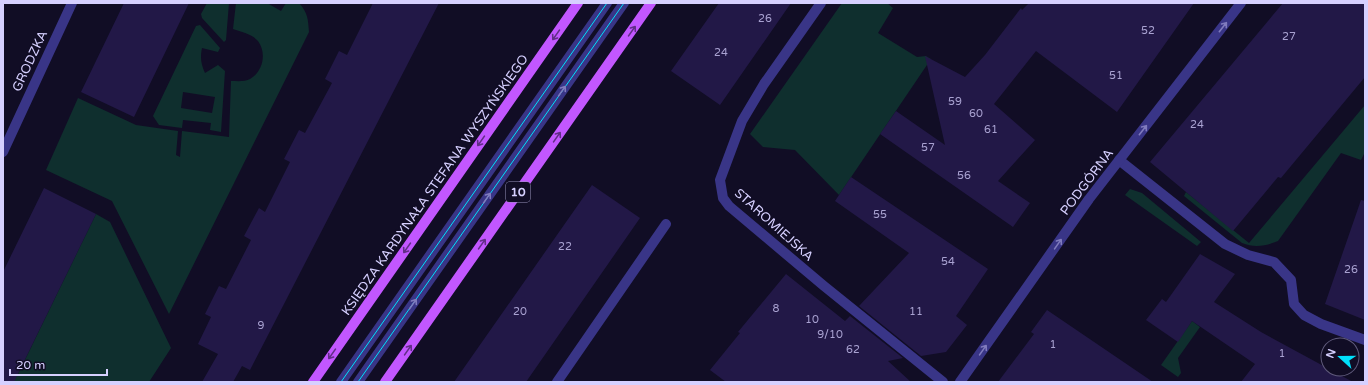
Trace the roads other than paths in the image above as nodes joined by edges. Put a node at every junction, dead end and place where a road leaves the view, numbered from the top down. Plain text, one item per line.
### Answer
1 (72, 3) edge
2 (578, 3) edge
3 (606, 3) edge
4 (624, 3) edge
5 (651, 3) edge
6 (821, 3) edge
7 (1242, 3) edge
8 (3, 152) edge
9 (1118, 160) junction
10 (666, 224) dead end
11 (1365, 340) edge
12 (313, 382) edge
13 (341, 382) edge
14 (358, 382) edge
15 (385, 382) edge
16 (557, 382) edge
17 (943, 382) edge
18 (960, 382) edge

1 - 8 street, GRODZKA
2 -> 12 main road, KSIĘDZA KARDYNAŁA STEFANA WYSZYŃSKIEGO
3 - 13 street
14 -> 4 street
15 -> 5 main road, 10
6 - 17 street, STAROMIEJSKA
9 -> 7 street, PODGÓRNA
9 - 11 street
18 -> 9 street, PODGÓRNA
10 - 16 street

